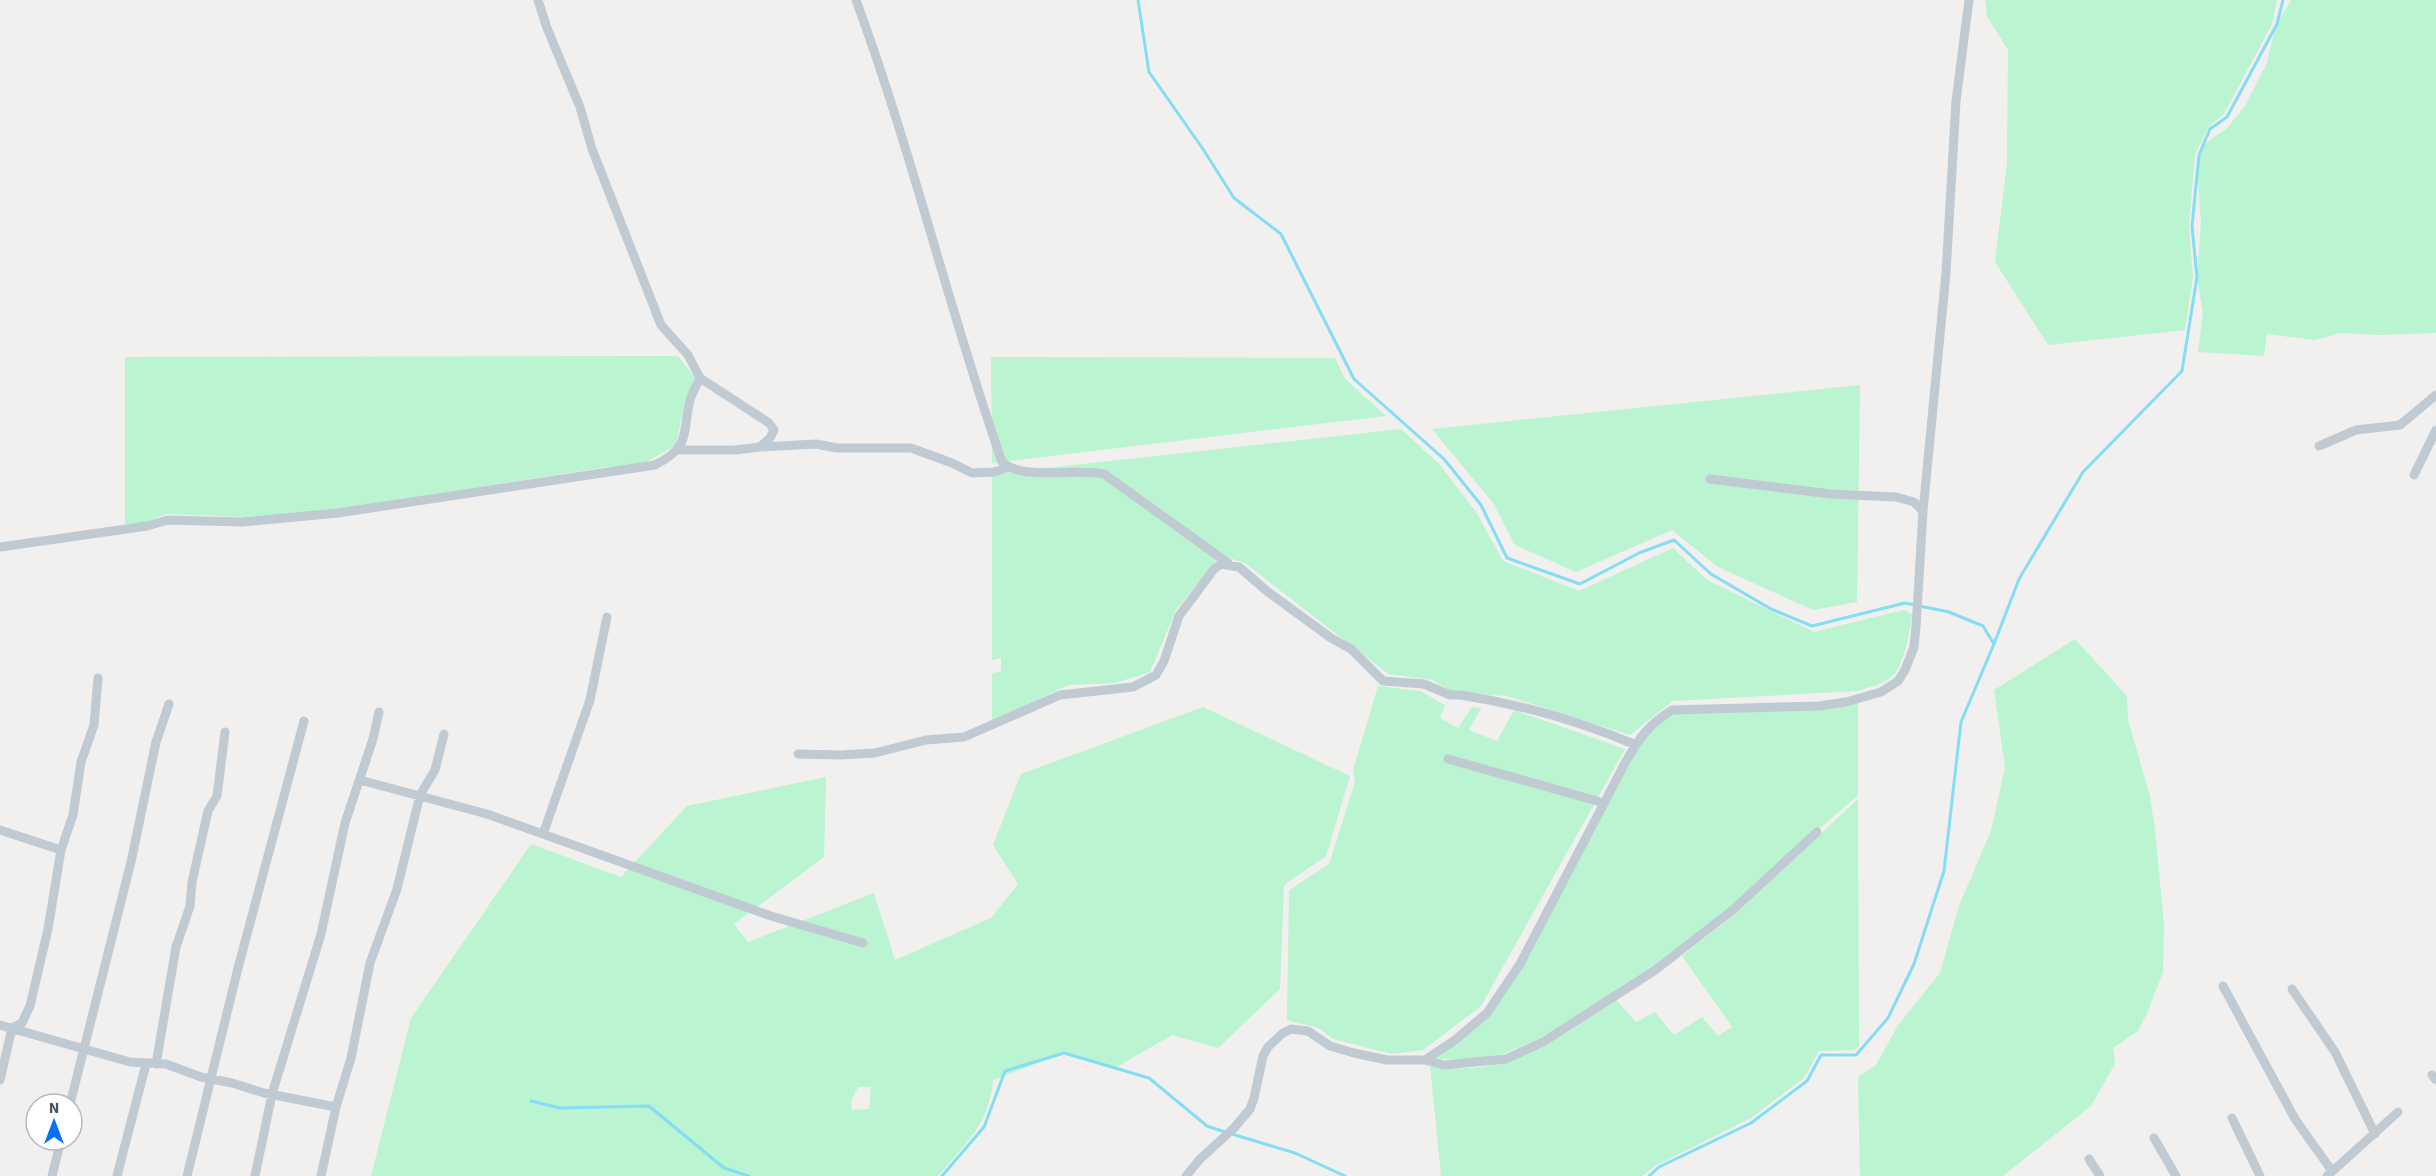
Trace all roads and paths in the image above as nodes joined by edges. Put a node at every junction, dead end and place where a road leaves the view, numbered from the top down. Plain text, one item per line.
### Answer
1 (538, 0) edge
2 (856, 0) edge
3 (1969, 0) edge
4 (700, 378) junction
5 (2436, 395) edge
6 (2436, 429) edge
7 (2319, 446) dead end
8 (760, 447) junction
9 (678, 450) junction
10 (1009, 467) junction
11 (2414, 475) dead end
12 (1710, 479) dead end
13 (1923, 511) junction
14 (0, 547) edge
15 (1228, 563) junction
16 (607, 617) dead end
17 (98, 678) dead end
18 (169, 704) dead end
19 (379, 712) dead end
20 (304, 721) dead end
21 (225, 732) dead end
22 (444, 734) dead end
23 (1636, 745) junction
24 (798, 754) dead end
25 (1448, 759) dead end
26 (360, 780) junction
27 (420, 795) junction
28 (1604, 803) junction
29 (0, 831) edge
30 (1817, 832) dead end
31 (543, 834) junction
32 (61, 850) junction
33 (863, 943) dead end
34 (2223, 986) dead end
35 (2292, 989) dead end
36 (0, 1025) edge
37 (12, 1028) junction
38 (84, 1048) junction
39 (1425, 1060) junction
40 (151, 1064) junction
41 (0, 1080) edge
42 (211, 1080) junction
43 (72, 1092) edge
44 (272, 1094) junction
45 (336, 1107) junction
46 (2398, 1112) dead end
47 (2232, 1118) dead end
48 (2375, 1134) junction
49 (2154, 1138) dead end
50 (57, 1152) edge
51 (2090, 1159) dead end
52 (2329, 1174) edge
53 (52, 1176) edge
54 (117, 1176) edge
55 (187, 1176) edge
56 (255, 1176) edge
57 (321, 1176) edge
58 (1186, 1176) edge
59 (2100, 1176) edge
60 (2176, 1176) edge
61 (2260, 1176) edge

1 - 4 street
2 - 10 street
3 - 13 street
4 - 8 street
4 - 9 street
5 - 7 street
6 - 11 street
8 - 9 street
8 - 10 street
9 - 14 street
10 - 15 street
12 - 13 street
13 - 23 street
15 - 23 street
15 - 24 street
16 - 31 street
17 - 32 street
18 - 38 street
19 - 26 street
20 - 42 street
21 - 40 street
22 - 27 street
23 - 28 street
25 - 28 street
26 - 27 street
26 - 44 street
27 - 31 street
27 - 45 street
28 - 39 street
29 - 32 street
30 - 39 street
31 - 33 street
32 - 37 street
34 - 52 street
35 - 48 street
36 - 37 street
37 - 38 street
37 - 41 street
38 - 40 street
38 - 43 street
39 - 58 street
40 - 42 street
40 - 54 street
42 - 44 street
42 - 55 street
44 - 45 street
44 - 56 street
45 - 57 street
46 - 48 street
47 - 61 street
48 - 52 street
49 - 60 street
50 - 53 street
51 - 59 street

